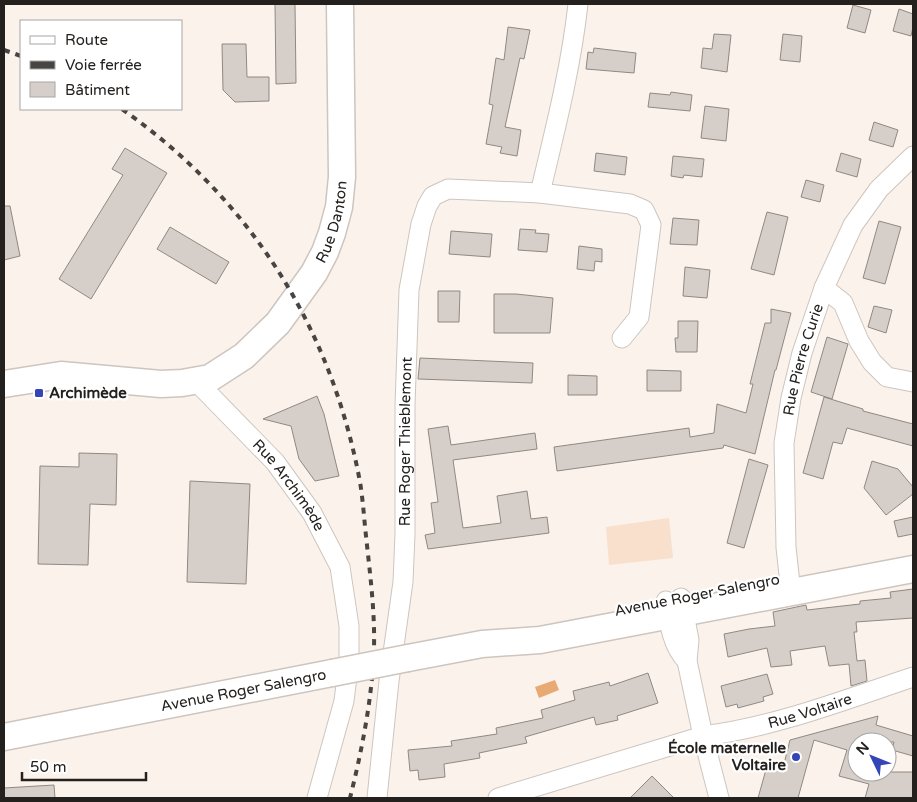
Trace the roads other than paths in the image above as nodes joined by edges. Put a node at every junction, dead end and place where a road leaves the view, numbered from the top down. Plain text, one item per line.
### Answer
1 (340, 4) edge
2 (578, 4) edge
3 (913, 156) edge
4 (540, 193) junction
5 (824, 288) junction
6 (622, 338) dead end
7 (196, 381) junction
8 (913, 382) edge
9 (4, 384) edge
10 (913, 553) edge
11 (913, 569) edge
12 (790, 585) junction
13 (675, 607) junction
14 (913, 677) edge
15 (703, 736) junction
16 (4, 738) edge
17 (379, 797) edge
18 (317, 798) edge
19 (498, 798) edge
20 (719, 798) edge

1 - 7 main road, Rue Danton
2 - 4 street
3 - 5 street, Rue Pierre Curie
4 - 6 street, Rue Roger Thieblemont
4 - 17 street, Rue Roger Thieblemont
5 - 8 street
5 - 12 street, Rue Pierre Curie
7 - 9 main road
7 - 18 street, Rue Archimède
10 - 12 main road, Avenue Roger Salengro
11 - 12 main road, Avenue Roger Salengro
12 - 13 main road, Avenue Roger Salengro
13 - 15 street
13 - 16 main road, Avenue Roger Salengro, bridge
14 - 15 street, Rue Voltaire
15 - 19 street, Rue Voltaire
15 - 20 street

